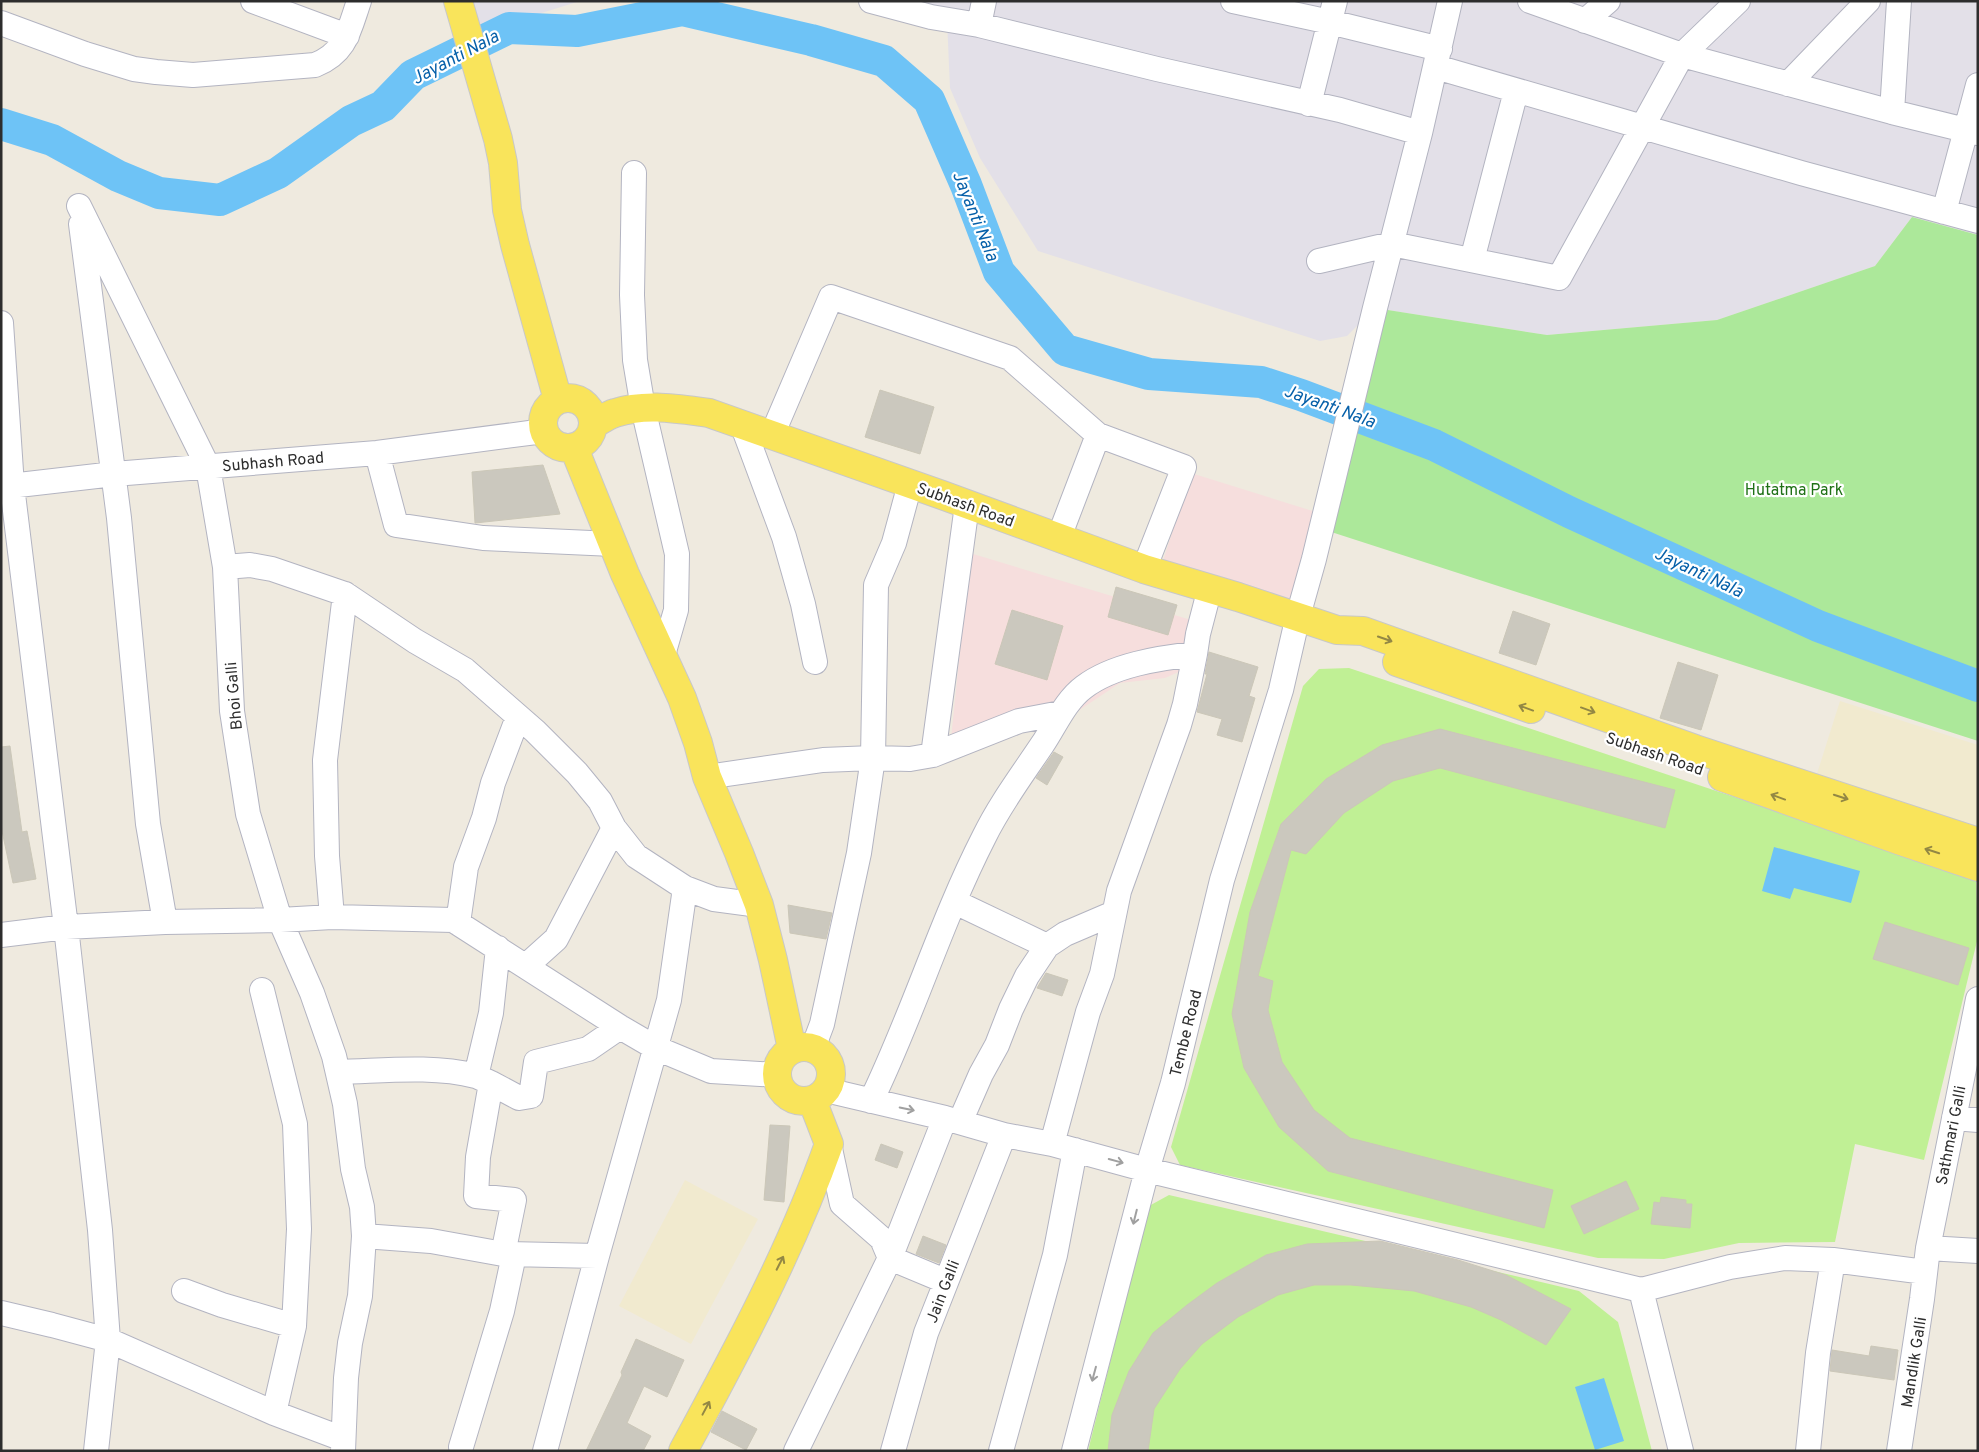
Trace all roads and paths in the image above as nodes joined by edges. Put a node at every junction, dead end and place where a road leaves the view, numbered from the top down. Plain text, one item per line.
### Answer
1 (253, 1) edge
2 (359, 1) edge
3 (458, 1) edge
4 (871, 1) edge
5 (984, 1) edge
6 (1233, 1) edge
7 (1450, 1) edge
8 (1530, 1) edge
9 (1608, 1) edge
10 (1738, 1) edge
11 (1868, 1) edge
12 (1899, 1) edge
13 (1332, 11) edge
14 (1585, 20) junction
15 (1, 23) edge
16 (979, 25) junction
17 (347, 36) junction
18 (1682, 54) junction
19 (1438, 58) junction
20 (1788, 84) junction
21 (1978, 85) edge
22 (1516, 91) junction
23 (1309, 104) junction
24 (1892, 112) junction
25 (1642, 127) junction
26 (1972, 132) edge
27 (1420, 133) junction
28 (634, 173) dead end
29 (1944, 212) junction
30 (1978, 221) edge
31 (1392, 244) junction
32 (1319, 260) dead end
33 (1472, 260) junction
34 (1, 323) edge
35 (558, 400) junction
36 (643, 408) junction
37 (594, 424) junction
38 (742, 424) junction
39 (544, 431) junction
40 (772, 435) junction
41 (1098, 435) junction
42 (574, 448) junction
43 (377, 453) junction
44 (208, 467) junction
45 (114, 474) junction
46 (910, 484) junction
47 (6, 487) edge
48 (967, 504) junction
49 (1058, 538) junction
50 (613, 544) junction
51 (224, 567) junction
52 (1144, 569) junction
53 (1210, 588) junction
54 (345, 594) junction
55 (1298, 616) junction
56 (1337, 630) junction
57 (1195, 654) junction
58 (663, 655) junction
59 (815, 662) dead end
60 (1061, 713) junction
61 (518, 717) junction
62 (933, 755) junction
63 (873, 758) junction
64 (707, 777) junction
65 (614, 828) junction
66 (1978, 842) edge
67 (1978, 867) edge
68 (685, 888) junction
69 (955, 902) junction
70 (759, 905) junction
71 (1114, 913) junction
72 (332, 917) junction
73 (280, 920) junction
74 (165, 922) junction
75 (458, 923) junction
76 (66, 927) junction
77 (1, 935) edge
78 (1048, 946) junction
79 (498, 948) junction
80 (526, 966) junction
81 (262, 990) dead end
82 (1978, 999) edge
83 (620, 1027) junction
84 (656, 1048) junction
85 (803, 1048) junction
86 (338, 1072) junction
87 (777, 1075) junction
88 (484, 1079) junction
89 (819, 1095) junction
90 (871, 1102) junction
91 (1954, 1118) junction
92 (952, 1120) junction
93 (1978, 1120) edge
94 (1004, 1135) junction
95 (829, 1144) junction
96 (1052, 1144) junction
97 (1075, 1150) junction
98 (1147, 1170) junction
99 (364, 1236) junction
100 (1928, 1248) junction
101 (1978, 1251) edge
102 (508, 1254) junction
103 (597, 1256) junction
104 (890, 1258) junction
105 (1833, 1260) junction
106 (1924, 1272) junction
107 (945, 1280) junction
108 (1641, 1290) junction
109 (184, 1291) dead end
110 (1, 1313) edge
111 (294, 1326) junction
112 (108, 1340) junction
113 (274, 1413) junction
114 (343, 1445) edge
115 (462, 1448) dead end
116 (96, 1451) edge
117 (545, 1451) edge
118 (683, 1451) edge
119 (796, 1451) edge
120 (893, 1451) edge
121 (1001, 1451) edge
122 (1074, 1451) edge
123 (1681, 1451) edge
124 (1808, 1451) edge
125 (1899, 1451) edge

1 - 17 street
2 - 17 street
3 - 35 main road
4 - 16 street
5 - 16 street
6 - 13 street
7 - 19 street, Tembe Road
8 - 14 street
9 - 14 street
10 - 18 street
11 - 20 street
12 - 24 street
13 - 19 street
13 - 23 street
14 - 18 street
15 - 17 street
16 - 23 street
18 - 20 street
18 - 25 street
19 - 22 street
19 - 27 street, Tembe Road
20 - 24 street
21 - 26 street
22 - 25 street
22 - 33 street
23 - 27 street
24 - 26 street
25 - 29 street
25 - 33 street
26 - 29 street
27 - 31 street, Tembe Road
28 - 36 street
29 - 30 street
31 - 32 street
31 - 33 street
31 - 55 street, Tembe Road
34 - 47 street
35 - 37 main road
35 - 39 main road
36 - 37 main road, Subhash Road
36 - 38 main road, Subhash Road
36 - 58 street
37 - 42 main road
38 - 40 main road, Subhash Road
38 - 59 street
39 - 42 main road
39 - 43 street, Subhash Road
40 - 41 street
40 - 46 main road, Subhash Road
41 - 49 street
41 - 52 street
42 - 50 main road
43 - 44 street, Subhash Road
43 - 50 street
44 - 45 street, Subhash Road
44 - 45 street, Bhoi Galli
44 - 51 street, Bhoi Galli
45 - 47 street, Subhash Road
45 - 74 street
46 - 48 main road, Subhash Road
46 - 63 street
47 - 76 street
48 - 49 main road, Subhash Road
48 - 62 street
49 - 52 main road, Subhash Road
50 - 58 main road
51 - 54 street
51 - 73 street, Bhoi Galli
52 - 53 main road, Subhash Road
53 - 55 main road, Subhash Road
53 - 57 street
54 - 61 street
54 - 72 street
55 - 56 main road, Subhash Road
55 - 98 street, Tembe Road
56 -> 66 main road, Subhash Road
67 -> 56 main road, Subhash Road
57 - 60 street
57 - 71 street
58 - 64 main road
60 - 62 street
60 - 69 street
61 - 65 street
61 - 75 street
62 - 63 street
63 - 64 street
63 - 85 street
64 - 70 main road
65 - 68 street
65 - 80 street
68 - 70 street
68 - 84 street
69 - 78 street
69 - 90 street
70 - 85 main road
71 - 78 street
71 - 96 street
72 - 73 street
72 - 75 street
73 - 74 street
73 - 86 street, Bhoi Galli
74 - 76 street
75 - 79 street
76 - 77 street
76 - 112 street
78 - 92 street
79 - 80 street
79 - 88 street
80 - 83 street
81 - 111 street
82 - 91 street, Sathmari Galli
83 - 84 street
83 - 88 street
84 - 87 street
84 - 103 street
85 - 87 main road
85 - 89 main road
86 - 88 street
86 - 99 street, Bhoi Galli
87 - 89 main road
88 - 102 street
89 - 90 street
89 - 95 main road
90 -> 92 street
91 - 93 street
91 - 100 street, Sathmari Galli
92 - 94 street
92 - 104 street
94 - 96 street
94 - 107 street, Jain Galli
95 - 104 street
118 -> 95 main road
96 - 97 street
97 -> 98 street
97 - 121 street
98 - 108 street
98 -> 122 street, Tembe Road
99 - 102 street
99 - 114 street, Bhoi Galli
100 - 101 street
100 - 106 street, Sathmari Galli
102 - 103 street
102 - 115 street
103 - 117 street
104 - 107 street
104 - 119 street
105 - 106 street
105 - 108 street
105 - 124 street
106 - 125 street, Mandlik Galli
107 - 120 street, Jain Galli
108 - 123 street
109 - 111 street
110 - 112 street
111 - 113 street
112 - 113 street
112 - 116 street
113 - 114 street

